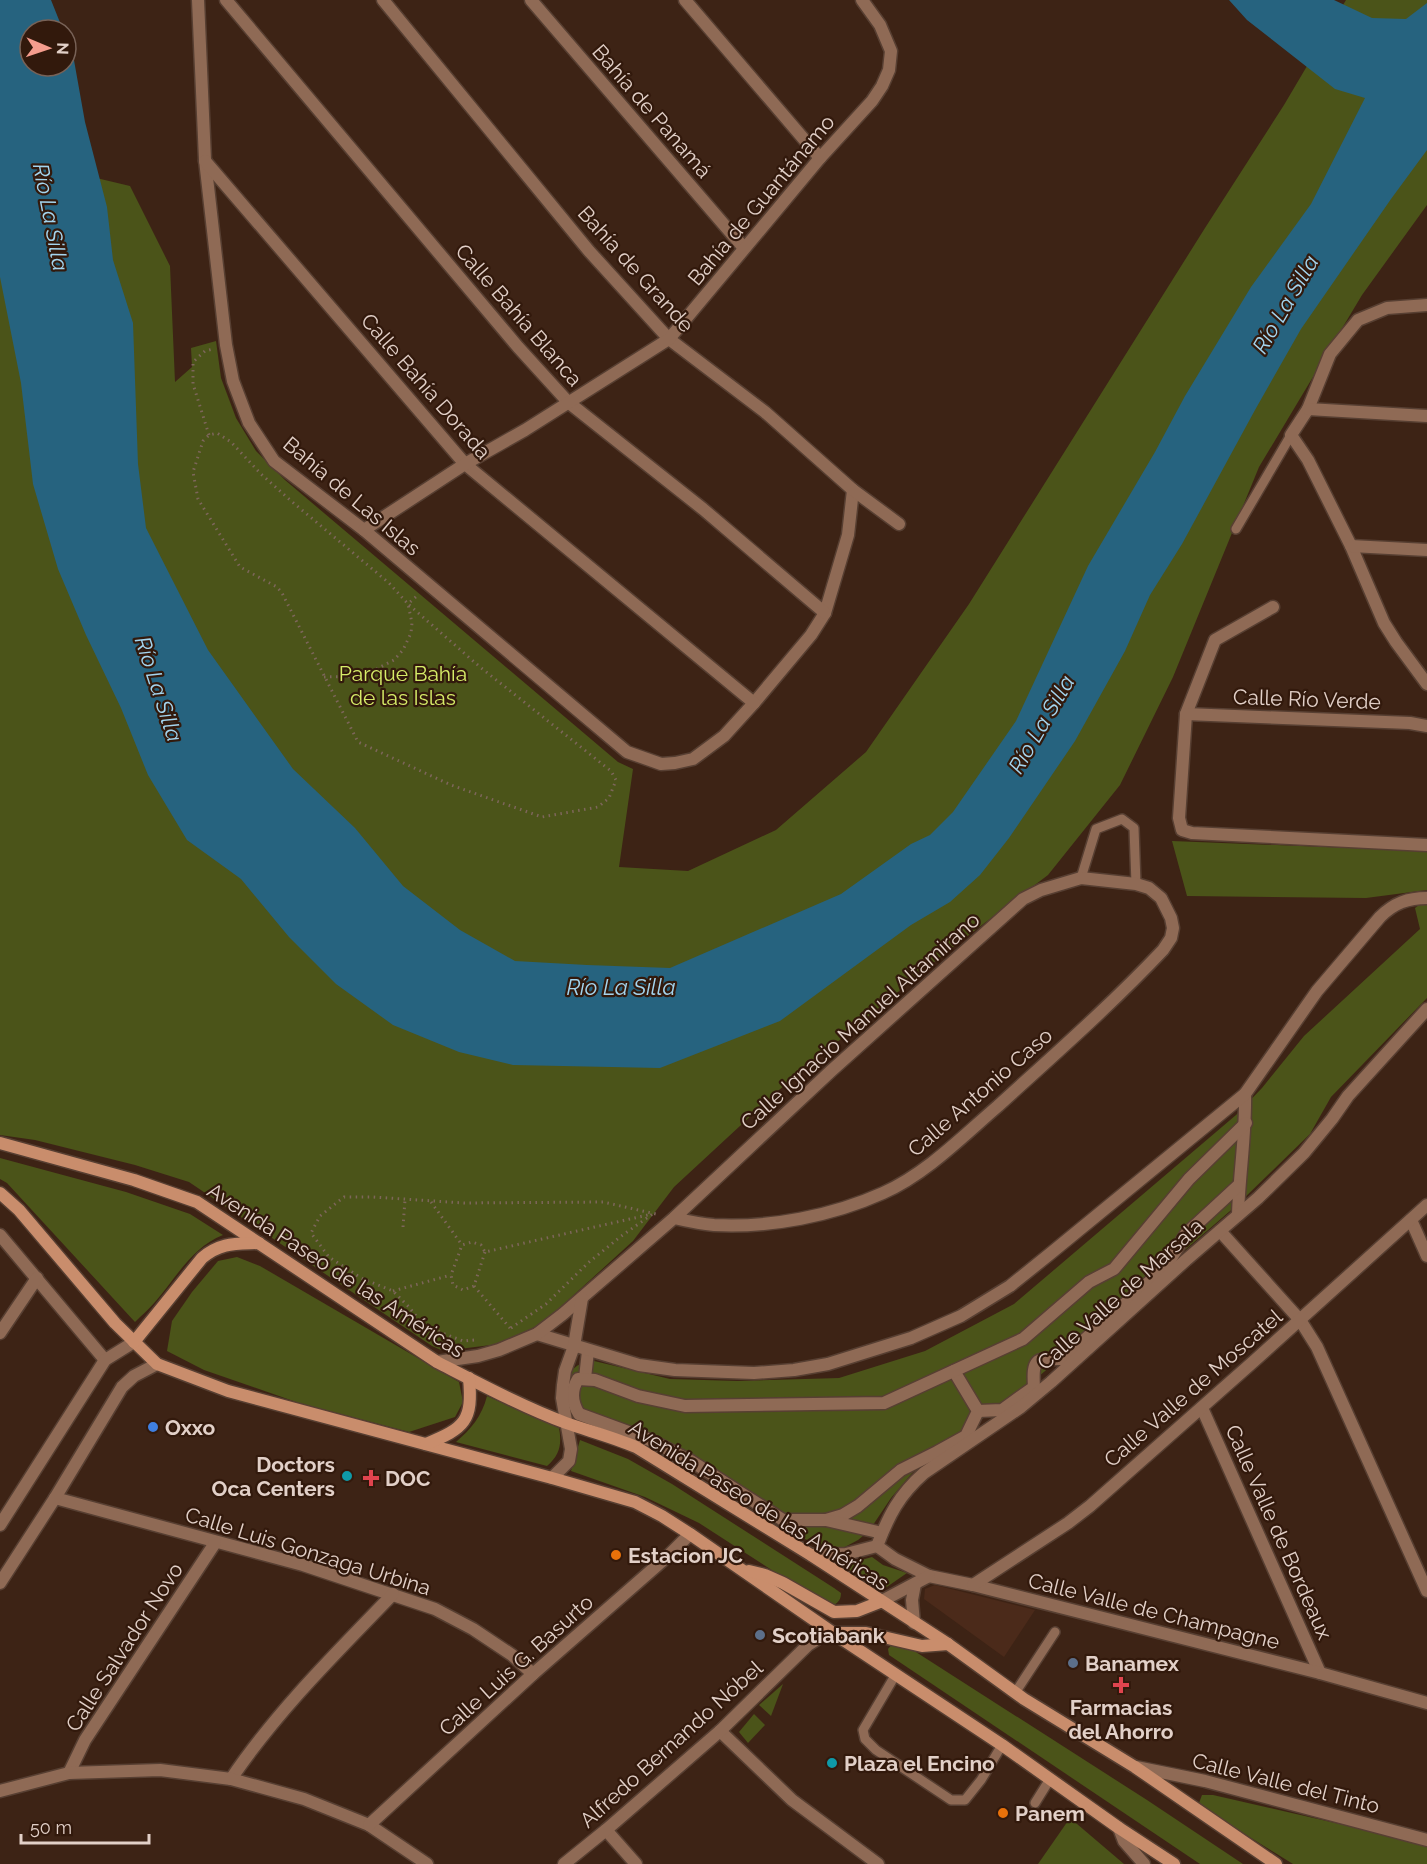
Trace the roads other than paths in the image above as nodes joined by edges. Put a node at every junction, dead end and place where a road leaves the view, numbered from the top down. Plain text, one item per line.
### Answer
1 (198, 0) edge
2 (226, 0) edge
3 (383, 0) edge
4 (531, 0) edge
5 (685, 0) edge
6 (862, 0) edge
7 (820, 158) junction
8 (205, 160) junction
9 (744, 248) junction
10 (1427, 305) edge
11 (669, 339) junction
12 (568, 402) junction
13 (1308, 409) junction
14 (1427, 416) edge
15 (1291, 435) junction
16 (465, 464) junction
17 (853, 490) junction
18 (899, 524) dead end
19 (1236, 529) dead end
20 (364, 530) junction
21 (1351, 546) junction
22 (1427, 550) edge
23 (1273, 607) dead end
24 (825, 613) junction
25 (1427, 684) edge
26 (754, 704) junction
27 (1186, 714) junction
28 (1427, 726) edge
29 (1427, 845) edge
30 (1081, 878) junction
31 (1136, 884) junction
32 (1427, 898) edge
33 (1172, 938) joint
34 (1427, 1009) edge
35 (1245, 1094) junction
36 (1246, 1123) junction
37 (0, 1143) edge
38 (1239, 1185) junction
39 (0, 1193) edge
40 (1427, 1205) edge
41 (1238, 1215) junction
42 (674, 1218) junction
43 (1411, 1220) junction
44 (1220, 1231) junction
45 (0, 1235) edge
46 (259, 1243) junction
47 (1427, 1256) edge
48 (37, 1278) junction
49 (582, 1298) junction
50 (1300, 1320) junction
51 (0, 1333) edge
52 (537, 1334) junction
53 (134, 1342) junction
54 (574, 1347) junction
55 (588, 1351) junction
56 (105, 1360) junction
57 (437, 1362) junction
58 (157, 1364) junction
59 (954, 1371) junction
60 (469, 1378) junction
61 (585, 1378) junction
62 (1202, 1408) junction
63 (978, 1411) junction
64 (566, 1423) junction
65 (426, 1444) junction
66 (552, 1478) junction
67 (56, 1498) junction
68 (826, 1520) junction
69 (0, 1525) edge
70 (882, 1533) junction
71 (690, 1534) junction
72 (215, 1543) junction
73 (877, 1546) junction
74 (811, 1556) junction
75 (742, 1569) junction
76 (929, 1576) junction
77 (0, 1583) edge
78 (915, 1584) junction
79 (973, 1585) junction
80 (1427, 1591) edge
81 (393, 1594) junction
82 (880, 1602) junction
83 (914, 1623) junction
84 (1055, 1632) dead end
85 (833, 1633) junction
86 (948, 1644) junction
87 (1320, 1673) junction
88 (533, 1674) junction
89 (896, 1674) junction
90 (1015, 1693) junction
91 (1427, 1703) edge
92 (720, 1731) junction
93 (1002, 1745) junction
94 (1135, 1767) junction
95 (69, 1773) junction
96 (231, 1779) junction
97 (1050, 1779) junction
98 (0, 1791) edge
99 (1035, 1803) dead end
100 (369, 1825) junction
101 (1119, 1828) junction
102 (606, 1830) junction
103 (1427, 1840) edge
104 (426, 1864) edge
105 (564, 1864) edge
106 (636, 1864) edge
107 (878, 1864) edge
108 (1144, 1864) edge
109 (1174, 1864) edge
110 (1276, 1864) edge

1 - 8 street, Bahía de Las Islas
2 - 12 street, Calle Bahía Blanca
3 - 11 street, Bahía de Grande
4 - 9 street, Bahía de Panamá
5 - 7 street
6 - 7 street, Bahía de Guantánamo
7 - 9 street, Bahía de Guantánamo
8 - 16 street, Calle Bahía Dorada
8 - 20 street, Bahía de Las Islas
9 - 11 street, Bahía de Guantánamo
10 - 13 street
11 - 12 street, Bahía de Guantánamo
11 - 17 street, Bahía de Grande
12 - 16 street, Bahía de Guantánamo
12 - 24 street, Calle Bahía Blanca
13 - 14 street
13 - 15 street
15 - 19 lane
15 - 21 street
16 - 20 street, Bahía de Guantánamo
16 - 26 street, Calle Bahía Dorada
17 - 18 street, Bahía de Grande
17 - 24 street
20 - 26 street, Bahía de Las Islas
21 - 22 street
21 - 25 street
23 - 27 street
24 - 26 street
27 - 28 street, Calle Río Verde
27 - 29 street
30 - 31 street, Calle Ignacio Manuel Altamirano
30 - 31 lane
30 - 42 street, Calle Ignacio Manuel Altamirano
31 - 33 street, Calle Ignacio Manuel Altamirano
32 - 35 street
33 - 42 street, Calle Antonio Caso
34 - 41 street, Calle Valle de Marsala
35 - 36 street
35 - 55 street
36 - 38 street
36 - 59 street
37 - 46 main road, Avenida Paseo de las Américas
38 - 41 street
38 - 63 street
39 - 53 main road
40 - 43 street, Calle Valle de Moscatel
41 - 44 street, Calle Valle de Marsala
42 - 49 street, Calle Ignacio Manuel Altamirano
43 - 47 street
43 - 50 street, Calle Valle de Moscatel
44 - 50 street
44 - 70 street, Calle Valle de Marsala
45 - 48 street
46 - 53 main road
46 - 57 main road, Avenida Paseo de las Américas
48 - 51 street
48 - 56 street
49 - 52 street, Calle Ignacio Manuel Altamirano
49 - 54 street
50 - 62 street, Calle Valle de Moscatel
50 - 80 street
52 - 54 street
52 - 57 street, Calle Ignacio Manuel Altamirano
53 - 56 street
53 - 58 main road
54 - 55 street
54 - 64 street
55 - 61 street
56 - 69 street
57 - 60 main road, Avenida Paseo de las Américas
58 - 65 main road
58 - 67 street
59 - 61 street
59 - 63 street
60 - 64 main road, Avenida Paseo de las Américas
60 - 65 main road
61 - 68 street
62 - 79 street, Calle Valle de Moscatel
62 - 87 street, Calle Valle de Bordeaux
63 - 68 street
64 - 66 street
64 - 74 main road, Avenida Paseo de las Américas
65 - 66 main road
66 - 71 main road
67 - 72 street, Calle Luis Gonzaga Urbina
67 - 77 street
68 - 70 street
70 - 73 street, Calle Valle de Marsala
71 - 75 main road
71 - 88 street, Calle Luis G. Basurto
72 - 81 street, Calle Luis Gonzaga Urbina
72 - 95 street, Calle Salvador Novo
73 - 74 street
73 - 76 street, Calle Valle de Champagne
74 - 82 main road, Avenida Paseo de las Américas
75 - 82 main road
75 - 85 main road
76 - 78 street
76 - 79 street, Calle Valle de Champagne
78 - 82 street
78 - 83 street
79 - 87 street, Calle Valle de Champagne
81 - 88 street, Calle Luis Gonzaga Urbina
81 - 96 street
82 - 83 main road, Avenida Paseo de las Américas
83 - 86 main road, Avenida Paseo de las Américas
84 - 90 lane
85 - 86 main road
85 - 89 main road
85 - 92 street, Alfredo Bernando Nóbel
86 - 90 main road, Avenida Paseo de las Américas
87 - 91 street, Calle Valle de Champagne
88 - 100 street, Calle Luis G. Basurto
89 - 93 main road
89 - 93 lane
90 - 94 main road, Avenida Paseo de las Américas
92 - 102 street, Alfredo Bernando Nóbel
92 - 107 street
93 - 97 main road
94 - 103 street, Calle Valle del Tinto
94 - 110 main road, Avenida Paseo de las Américas
95 - 96 street
95 - 98 street
96 - 100 street
97 - 99 lane
97 - 101 main road
100 - 104 street
101 - 108 street
101 - 109 main road
102 - 105 street, Alfredo Bernando Nóbel
102 - 106 street

